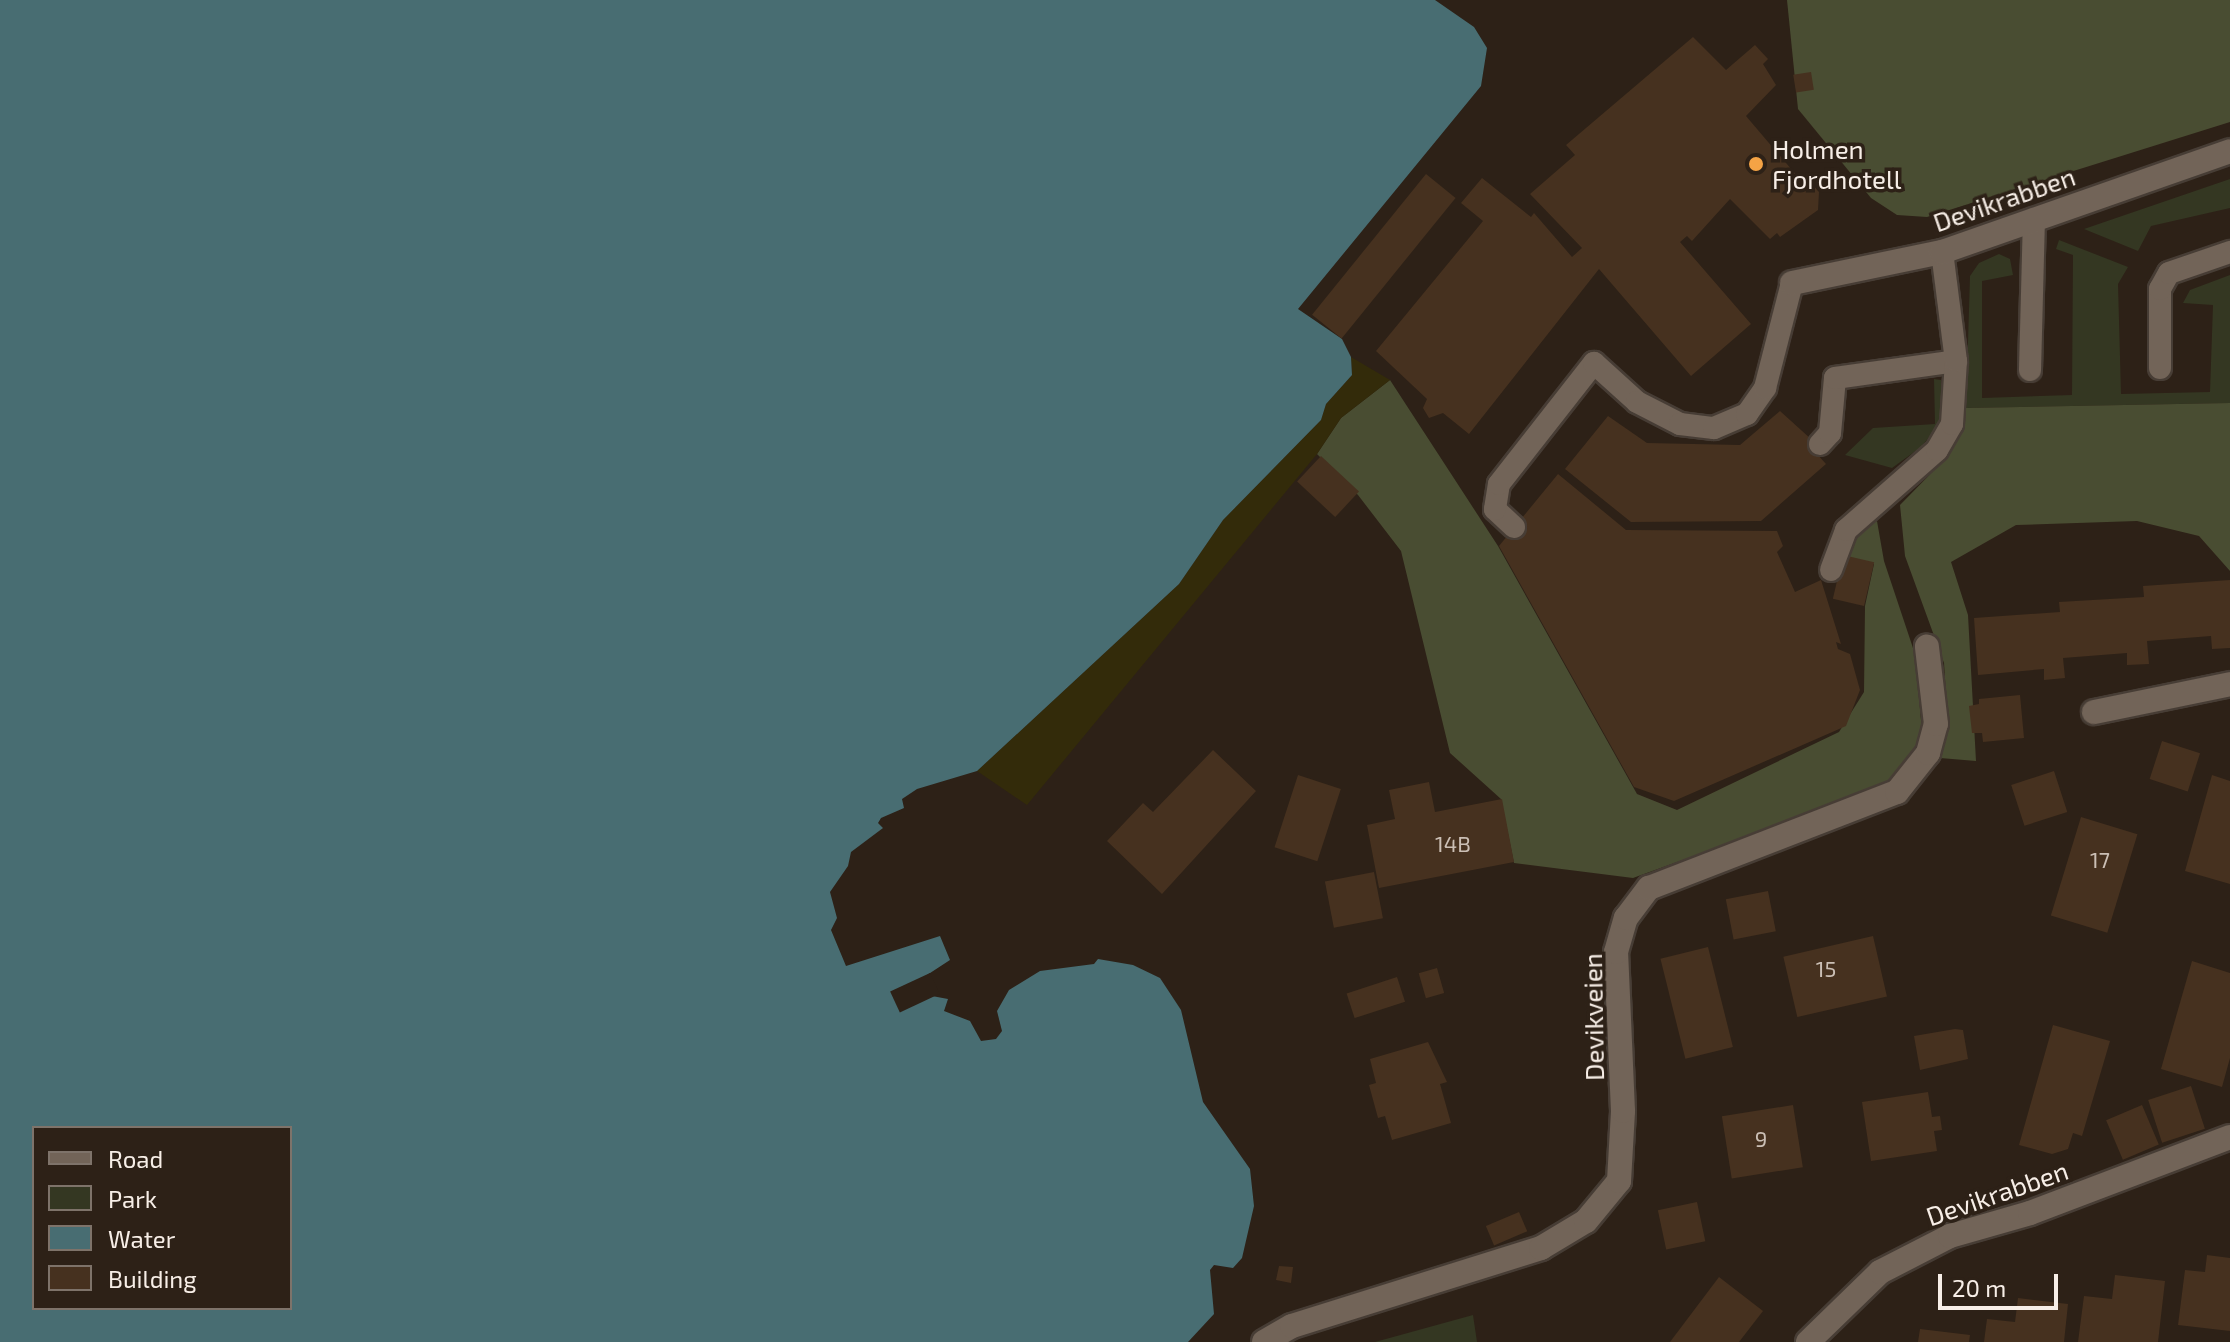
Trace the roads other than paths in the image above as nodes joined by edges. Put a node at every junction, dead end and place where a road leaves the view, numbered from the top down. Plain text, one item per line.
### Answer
1 (2230, 151) edge
2 (2034, 219) junction
3 (1942, 252) junction
4 (2230, 252) edge
5 (1792, 283) joint
6 (1956, 361) junction
7 (2160, 368) dead end
8 (2030, 370) dead end
9 (1820, 444) dead end
10 (1514, 527) dead end
11 (1831, 570) dead end
12 (1927, 647) dead end
13 (2230, 684) edge
14 (2094, 712) dead end
15 (2230, 1137) edge
16 (1264, 1342) edge
17 (1808, 1342) edge

1 - 2 street, Devikrabben
2 - 3 street, Devikrabben
2 - 8 lane
3 - 5 street, Devikrabben
3 - 6 lane
4 - 7 lane
5 - 10 lane
6 - 9 lane
6 - 11 lane
12 - 16 street, Devikveien
13 - 14 street
15 - 17 street, Devikrabben

